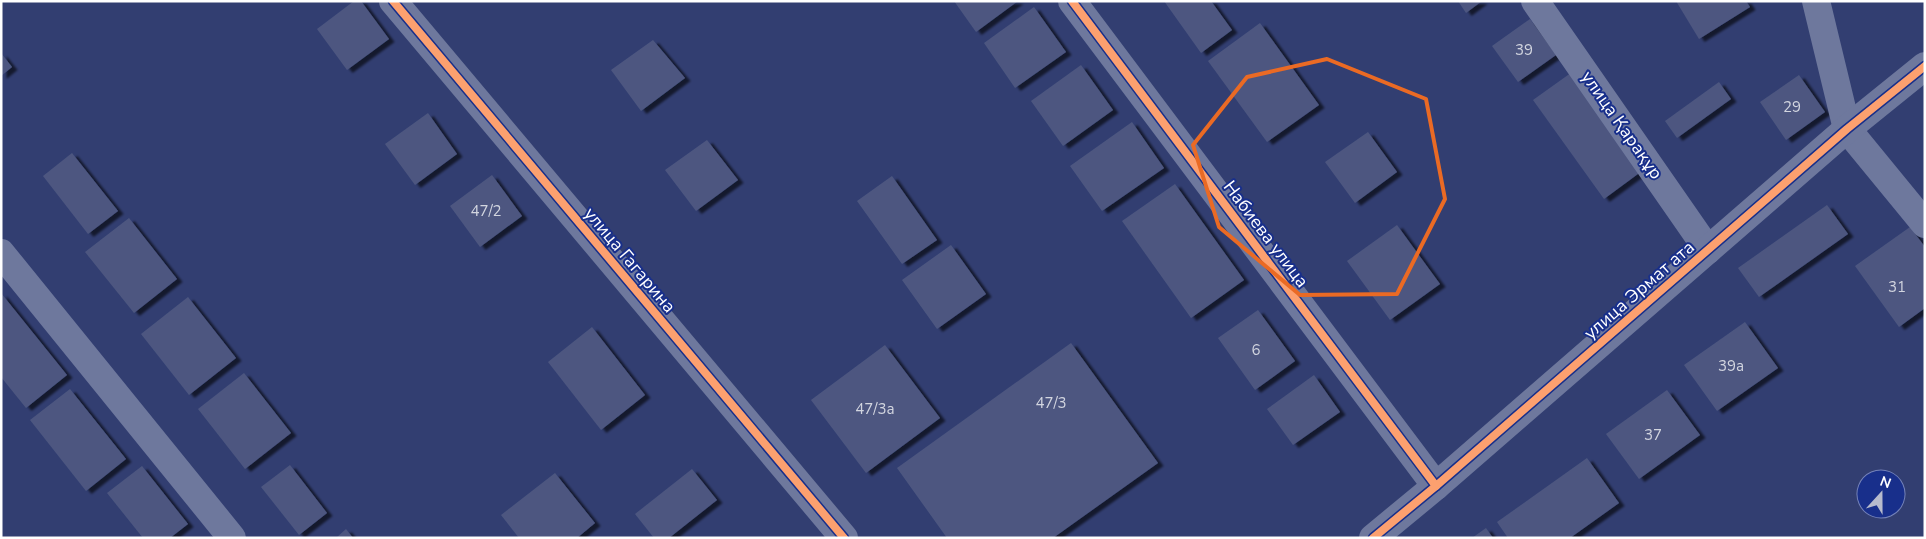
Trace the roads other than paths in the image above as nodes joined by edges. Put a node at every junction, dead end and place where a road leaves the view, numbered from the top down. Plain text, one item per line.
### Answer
1 (393, 1) edge
2 (1072, 1) edge
3 (1535, 1) edge
4 (1816, 1) edge
5 (1925, 66) edge
6 (1847, 130) junction
7 (1925, 224) edge
8 (1708, 250) junction
9 (1, 253) edge
10 (1436, 486) junction
11 (232, 538) edge
12 (844, 538) edge
13 (1373, 538) edge

1 - 12 street, улица Гагарина
2 - 10 street, Набиева улица
3 - 8 street, улица Қарақұр
4 - 6 street
5 - 6 street, улица Эрмат ата
6 - 7 street
6 - 8 street, улица Эрмат ата
8 - 10 street, улица Эрмат ата
9 - 11 street
10 - 13 street, улица Эрмат ата

